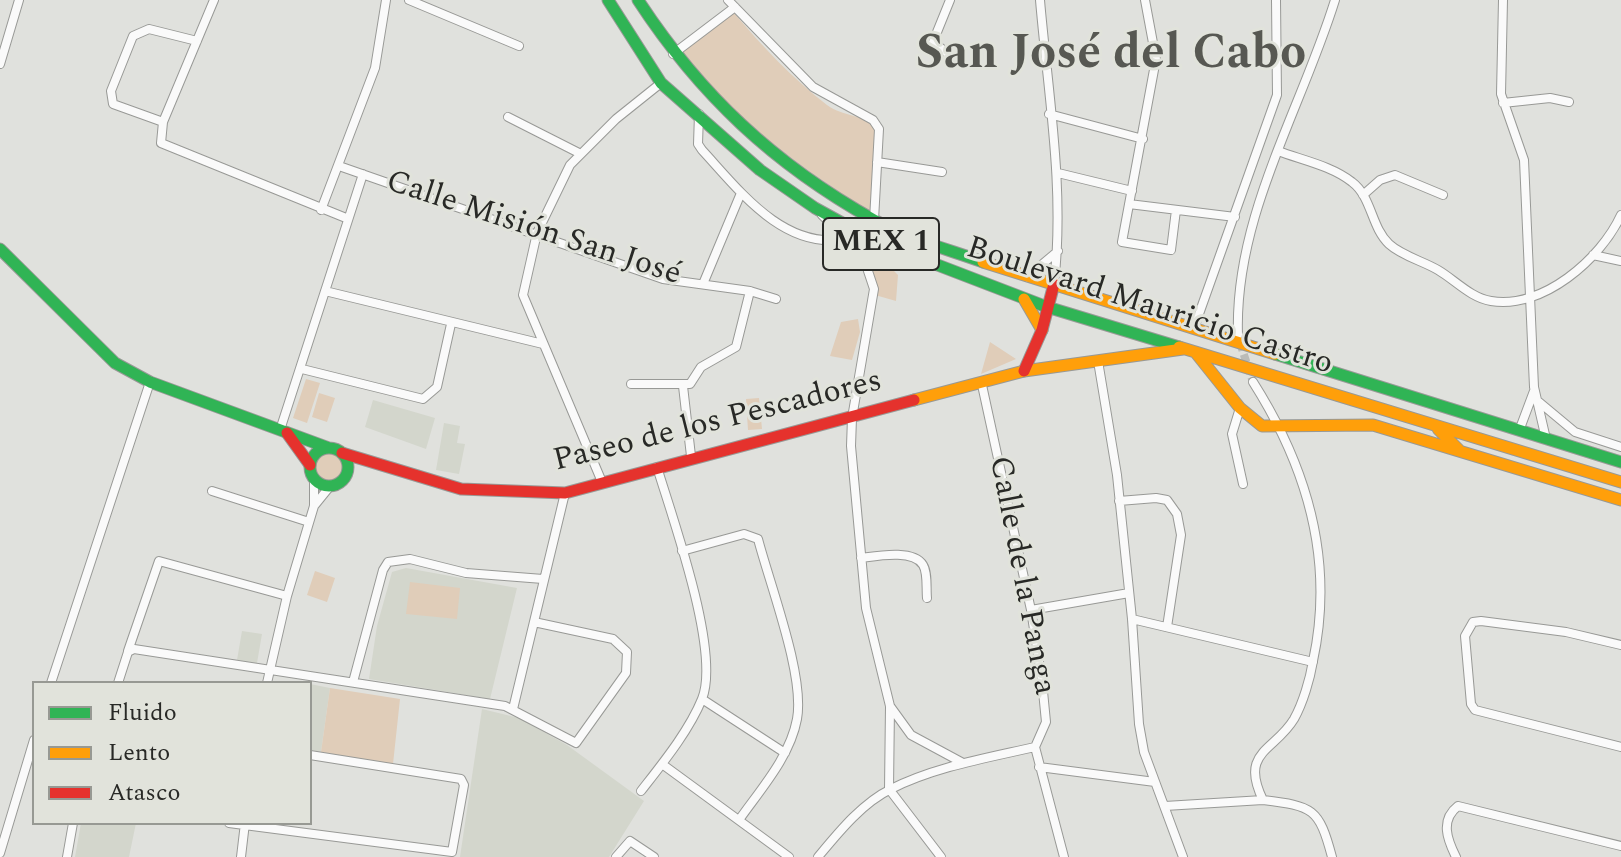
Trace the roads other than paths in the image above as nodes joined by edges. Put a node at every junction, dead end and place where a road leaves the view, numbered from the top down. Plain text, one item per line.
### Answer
1 (19, 0) edge
2 (214, 0) edge
3 (409, 0) edge
4 (608, 0) edge
5 (638, 0) edge
6 (950, 0) edge
7 (1040, 0) edge
8 (1145, 0) edge
9 (1276, 0) edge
10 (1335, 0) edge
11 (1503, 0) edge
12 (382, 1) edge
13 (731, 4) edge
14 (197, 41) junction
15 (519, 46) dead end
16 (673, 54) junction
17 (956, 60) dead end
18 (0, 64) edge
19 (661, 83) junction
20 (1277, 95) junction
21 (1296, 101) junction
22 (1569, 102) dead end
23 (1503, 103) junction
24 (699, 113) junction
25 (1049, 114) junction
26 (508, 117) dead end
27 (163, 122) junction
28 (1143, 139) junction
29 (1278, 151) junction
30 (579, 153) junction
31 (877, 162) junction
32 (339, 166) junction
33 (942, 172) dead end
34 (1058, 173) junction
35 (363, 174) junction
36 (1132, 191) junction
37 (741, 193) junction
38 (1363, 195) junction
39 (1443, 195) dead end
40 (1129, 204) junction
41 (815, 208) junction
42 (321, 210) junction
43 (1176, 210) junction
44 (1621, 215) edge
45 (1235, 217) junction
46 (346, 218) junction
47 (874, 220) junction
48 (537, 233) junction
49 (845, 239) junction
50 (0, 249) edge
51 (1058, 250) junction
52 (1593, 255) junction
53 (1621, 261) edge
54 (1027, 277) junction
55 (703, 284) junction
56 (1054, 284) junction
57 (325, 291) junction
58 (750, 291) junction
59 (776, 299) dead end
60 (1024, 299) junction
61 (1529, 300) junction
62 (1047, 307) junction
63 (451, 324) junction
64 (1194, 328) junction
65 (1042, 330) junction
66 (1238, 335) tunnel mouth
67 (543, 344) junction
68 (1183, 349) junction
69 (1196, 353) junction
70 (1098, 361) junction
71 (302, 369) junction
72 (1024, 371) junction
73 (150, 382) junction
74 (1253, 382) tunnel mouth
75 (631, 384) dead end
76 (982, 385) junction
77 (683, 386) junction
78 (1534, 387) junction
79 (1537, 399) junction
80 (1240, 408) junction
81 (852, 418) junction
82 (1281, 427) junction
83 (1436, 427) junction
84 (1519, 431) junction
85 (283, 432) junction
86 (1546, 439) junction
87 (1621, 447) edge
88 (329, 448) junction
89 (1459, 450) junction
90 (342, 453) junction
91 (691, 456) junction
92 (1621, 462) edge
93 (376, 464) junction
94 (310, 465) junction
95 (656, 466) junction
96 (346, 475) junction
97 (314, 479) junction
98 (602, 482) junction
99 (1621, 482) edge
100 (1243, 484) dead end
101 (331, 485) junction
102 (212, 491) dead end
103 (565, 493) junction
104 (1621, 500) edge
105 (1119, 501) junction
106 (314, 506) junction
107 (309, 522) junction
108 (682, 551) junction
109 (861, 558) junction
110 (543, 579) junction
111 (1129, 593) junction
112 (287, 596) junction
113 (927, 598) dead end
114 (1031, 610) junction
115 (1132, 619) junction
116 (534, 622) junction
117 (1167, 627) junction
118 (1621, 645) edge
119 (128, 652) junction
120 (1313, 662) junction
121 (269, 670) junction
122 (52, 681) edge
123 (119, 681) edge
124 (267, 681) edge
125 (353, 682) junction
126 (702, 699) junction
127 (890, 706) junction
128 (513, 709) junction
129 (32, 747) edge
130 (1035, 747) junction
131 (1621, 747) edge
132 (785, 753) junction
133 (312, 755) edge
134 (963, 763) junction
135 (662, 764) junction
136 (1039, 767) junction
137 (1155, 782) junction
138 (889, 789) junction
139 (641, 791) dead end
140 (1263, 800) junction
141 (1165, 806) junction
142 (739, 820) junction
143 (73, 825) edge
144 (245, 825) edge
145 (252, 825) edge
146 (1621, 846) edge
147 (0, 853) edge
148 (939, 856) edge
149 (67, 857) edge
150 (241, 857) edge
151 (616, 857) edge
152 (654, 857) edge
153 (789, 857) edge
154 (818, 857) edge
155 (1064, 857) edge
156 (1183, 857) edge
157 (1332, 857) edge
158 (1456, 857) edge

1 - 18 street
2 - 14 street
3 - 15 street
4 - 19 main road, Boulevard Mauricio Castro / MEX 1
5 - 16 main road, Boulevard Mauricio Castro / MEX 1
6 - 17 street
7 - 25 street
8 - 28 street
9 - 20 street
10 - 21 street
11 - 23 street
12 - 32 street
13 - 16 street
13 - 31 street
14 - 27 street
14 - 27 street
16 - 47 main road, Boulevard Mauricio Castro / MEX 1
19 - 24 main road, Boulevard Mauricio Castro / MEX 1
19 - 30 street
20 - 21 street
20 - 45 street
21 - 29 street
22 - 23 street
23 - 61 street
24 - 37 street
24 - 41 main road, Boulevard Mauricio Castro / MEX 1
25 - 28 street
25 - 34 street
26 - 30 street
27 - 42 street, Calle Misión San José
28 - 36 street
29 - 38 street
29 - 66 street
30 - 48 street
31 - 33 street
31 - 47 street
32 - 35 street, Calle Misión San José
32 - 42 street
34 - 36 street
34 - 51 street
35 - 46 street
35 - 48 street, Calle Misión San José
36 - 40 street
37 - 49 street
37 - 55 street
38 - 39 street
38 - 61 street
40 - 43 street
40 - 43 street
41 - 49 street
41 - 60 main road, Boulevard Mauricio Castro / MEX 1
42 - 46 street, Calle Misión San José
43 - 45 street
44 - 52 street
45 - 64 street
46 - 57 street
47 - 54 main road, Boulevard Mauricio Castro / MEX 1
48 - 55 street, Calle Misión San José
48 - 67 street
49 - 81 street
50 - 73 main road
51 - 54 street
51 - 56 street
52 - 53 street
52 - 61 street
54 - 56 main road, Boulevard Mauricio Castro / MEX 1
55 - 58 street, Calle Misión San José
56 - 62 main road
56 - 64 main road, Boulevard Mauricio Castro / MEX 1
57 - 63 street
57 - 71 street
58 - 59 street, Calle Misión San José
58 - 77 street
60 - 62 main road, Boulevard Mauricio Castro / MEX 1
60 - 65 main road
61 - 78 street
62 - 65 main road
62 - 68 main road, Boulevard Mauricio Castro / MEX 1
63 - 67 street
63 - 71 street
64 - 84 main road, Boulevard Mauricio Castro / MEX 1
65 - 72 main road
67 - 98 street
68 - 69 main road, Boulevard Mauricio Castro / MEX 1
68 - 70 main road, Paseo de los Pescadores
69 - 80 main road
69 - 83 main road, Boulevard Mauricio Castro / MEX 1
70 - 72 main road, Paseo de los Pescadores
70 - 105 street
71 - 85 street
72 - 76 main road, Paseo de los Pescadores
73 - 85 main road
73 - 122 street
74 - 82 street
75 - 77 street
76 - 81 main road, Paseo de los Pescadores
76 - 114 street, Calle de la Panga
77 - 91 street
78 - 79 street
78 - 84 street
79 - 86 street
79 - 87 street
80 - 82 main road
80 - 100 street
81 - 91 main road, Paseo de los Pescadores
81 - 109 street
82 - 89 main road, Boulevard Mauricio Castro
82 - 120 street
83 - 89 main road
83 - 99 main road, Boulevard Mauricio Castro / MEX 1
84 - 86 main road, Boulevard Mauricio Castro / MEX 1
85 - 88 main road
85 - 94 main road
86 - 92 main road, Boulevard Mauricio Castro / MEX 1
88 - 90 main road
88 - 94 main road
89 - 104 main road, Boulevard Mauricio Castro
90 - 93 main road, Paseo de los Pescadores
90 - 96 main road
91 - 95 main road, Paseo de los Pescadores
93 - 96 main road
93 - 103 main road, Paseo de los Pescadores
94 - 97 main road
95 - 98 main road, Paseo de los Pescadores
95 - 108 street
96 - 101 main road
97 - 101 main road
97 - 106 street
98 - 103 main road, Paseo de los Pescadores
101 - 106 street
102 - 107 street
103 - 110 street
105 - 111 street
105 - 117 street
106 - 107 street
107 - 112 street
108 - 126 street
108 - 132 street
109 - 113 street
109 - 127 street
110 - 116 street
110 - 125 street
111 - 114 street
111 - 115 street
112 - 119 street
112 - 121 street
114 - 130 street, Calle de la Panga
115 - 117 street
115 - 137 street
116 - 128 street
116 - 128 street
117 - 120 street
118 - 131 street
119 - 121 street
119 - 123 street
120 - 140 street
121 - 124 street
121 - 125 street
125 - 128 street
126 - 132 street
126 - 135 street
127 - 134 street
127 - 138 street
129 - 147 street
130 - 134 street
130 - 136 street, Calle de la Panga
132 - 142 street
133 - 145 street
134 - 138 street
135 - 139 street
135 - 142 street
136 - 137 street
136 - 155 street, Calle de la Panga
137 - 141 street
138 - 148 street
138 - 154 street
140 - 141 street
140 - 157 street
141 - 156 street
142 - 153 street
143 - 149 street
144 - 150 street
146 - 158 street
151 - 152 street

